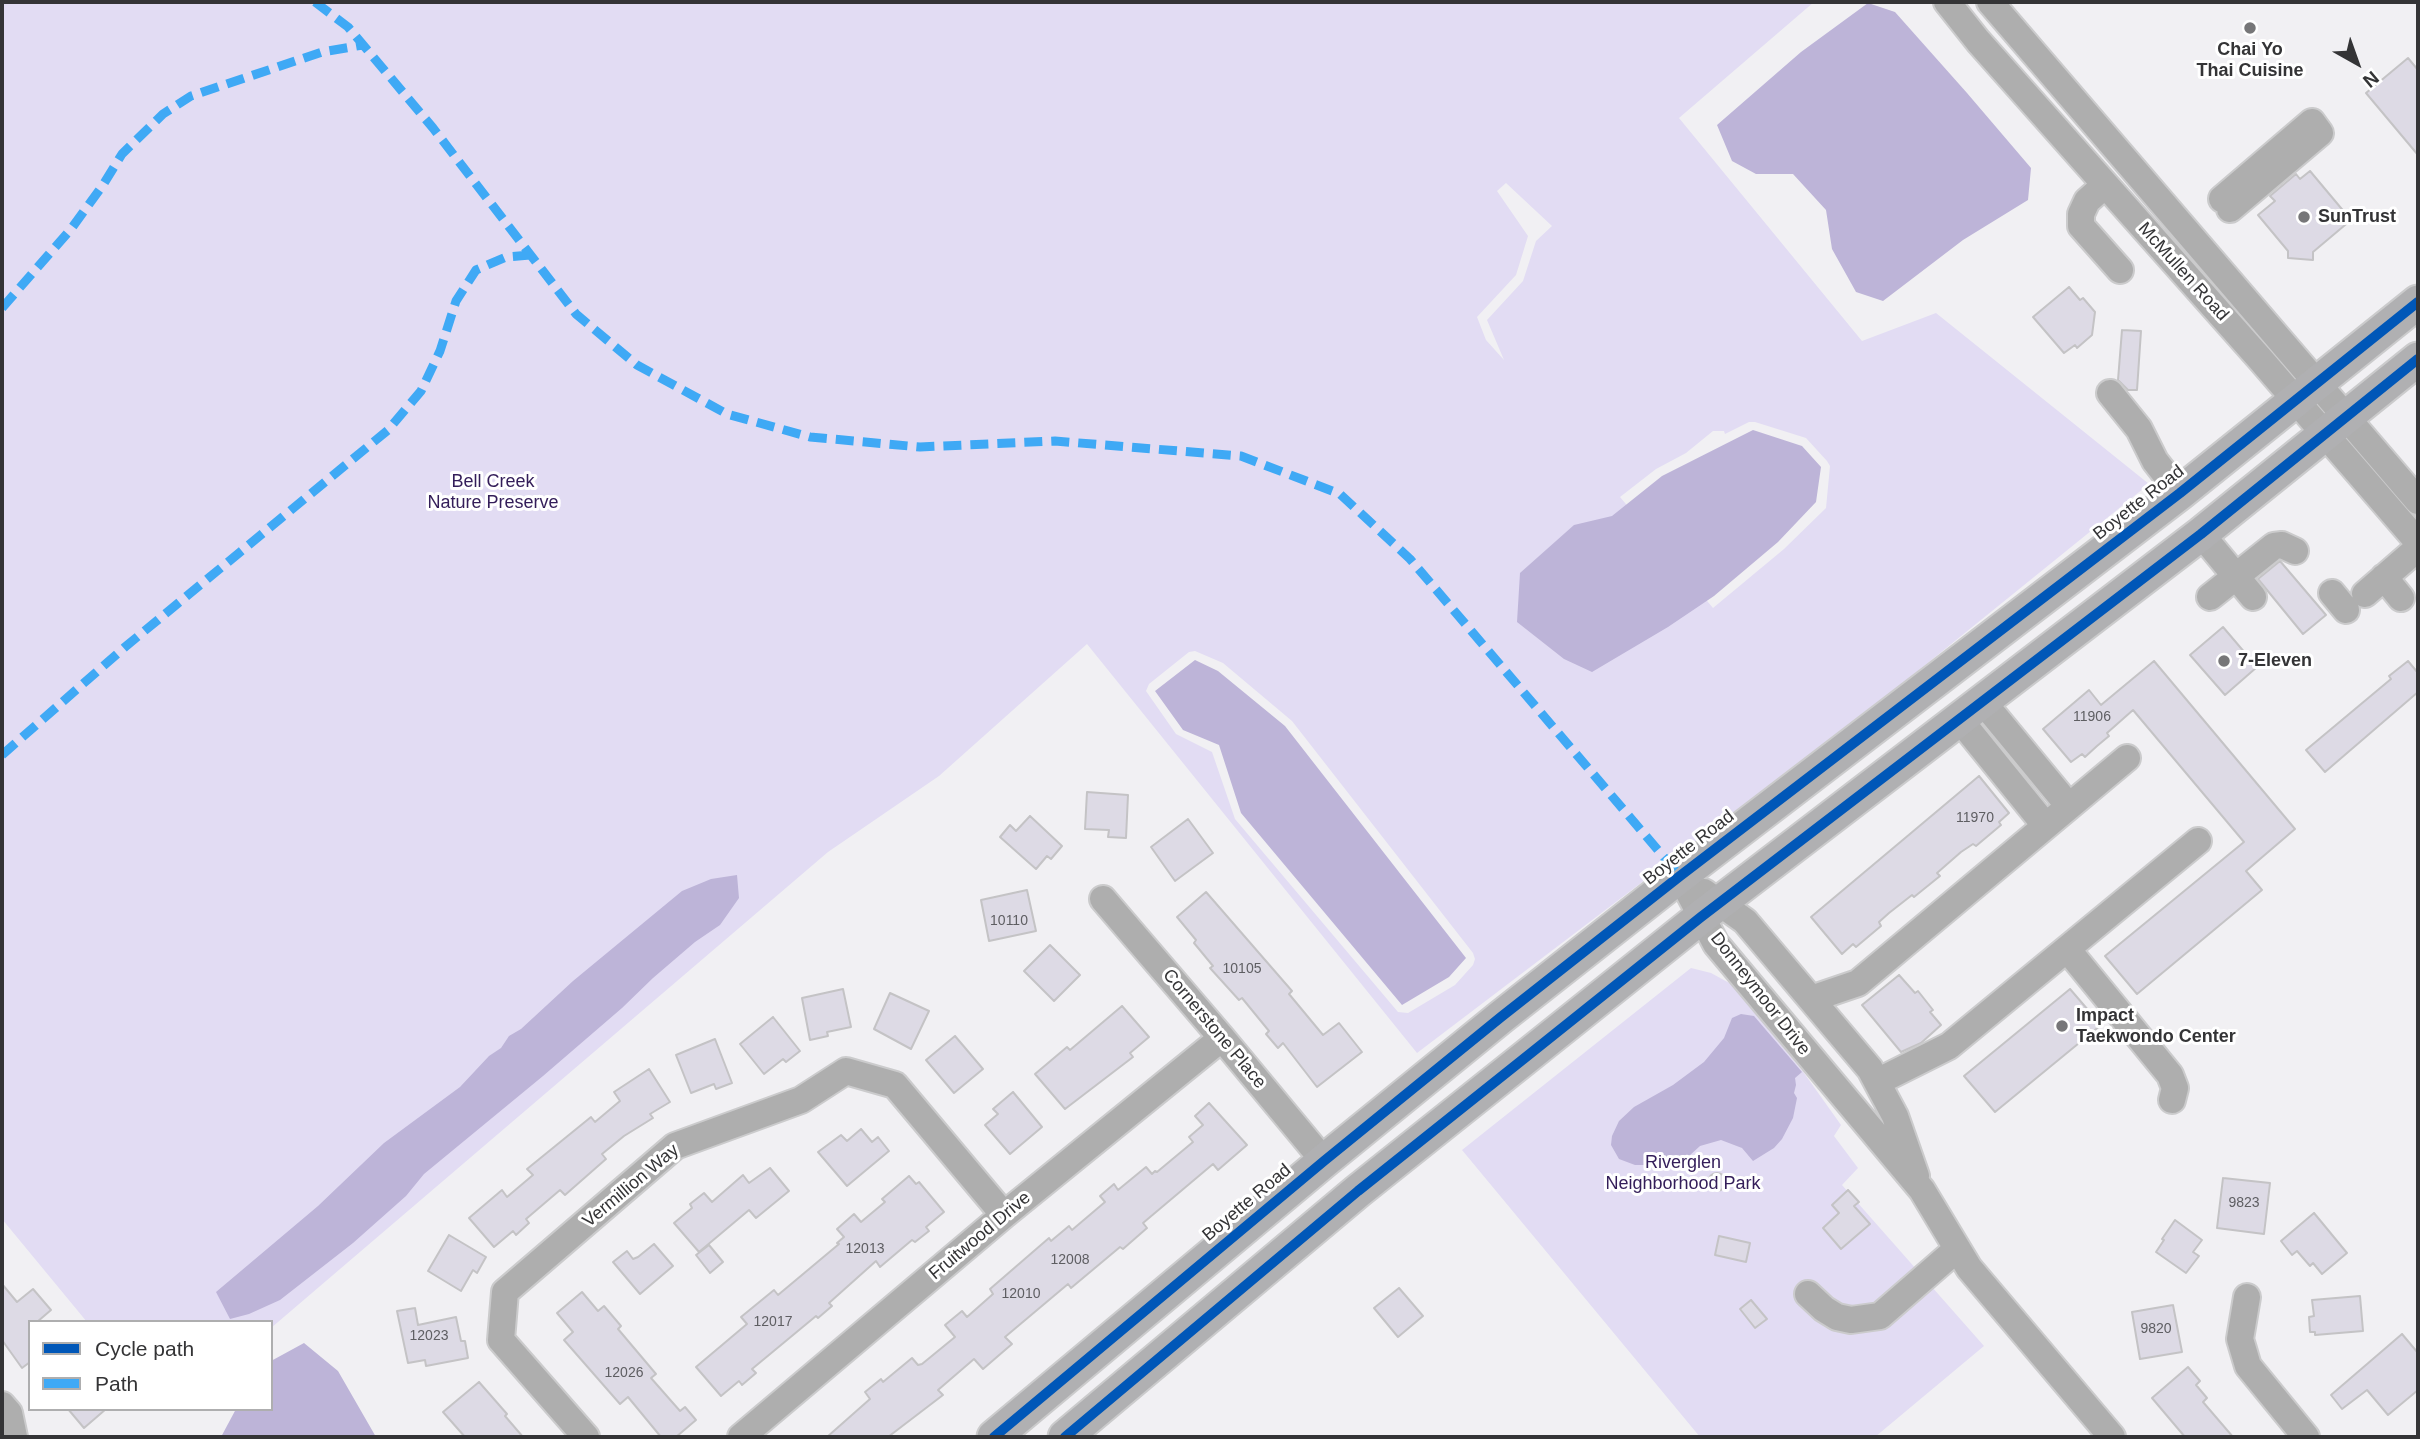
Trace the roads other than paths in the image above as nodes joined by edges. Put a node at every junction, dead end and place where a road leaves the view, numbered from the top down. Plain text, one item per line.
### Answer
1 (1947, 2) edge
2 (1990, 2) edge
3 (2325, 139) dead end
4 (2105, 185) junction
5 (2230, 209) dead end
6 (2120, 270) dead end
7 (2418, 302) edge
8 (2418, 359) edge
9 (2308, 392) junction
10 (2110, 393) dead end
11 (2336, 426) junction
12 (2180, 494) junction
13 (2418, 501) edge
14 (2201, 534) junction
15 (2418, 542) edge
16 (2418, 548) edge
17 (2295, 551) dead end
18 (2235, 577) junction
19 (2210, 597) dead end
20 (2253, 597) dead end
21 (2401, 598) dead end
22 (1972, 711) junction
23 (2127, 758) dead end
24 (2068, 805) junction
25 (2045, 825) junction
26 (2198, 841) dead end
27 (1680, 876) junction
28 (1103, 899) dead end
29 (1711, 910) junction
30 (2067, 949) junction
31 (1811, 999) junction
32 (1222, 1038) junction
33 (1877, 1082) junction
34 (2172, 1100) dead end
35 (1324, 1161) junction
36 (1922, 1191) junction
37 (1004, 1215) junction
38 (1957, 1249) junction
39 (1808, 1294) dead end
40 (2247, 1297) dead end
41 (2, 1405) edge
42 (14, 1437) edge
43 (586, 1437) edge
44 (741, 1437) edge
45 (994, 1437) edge
46 (1065, 1437) edge
47 (2112, 1437) edge
48 (2306, 1437) edge

1 - 4 street, McMullen Road
2 - 9 street, McMullen Road
3 - 5 street
4 - 6 street
4 - 9 street, McMullen Road
7 - 9 main road, Boyette Road
8 - 11 main road
9 - 11 street, McMullen Road
9 - 12 main road, Boyette Road
10 - 12 street
11 - 13 street, McMullen Road
11 - 14 main road
11 - 15 street, McMullen Road
12 - 27 main road, Boyette Road
14 - 18 street
14 - 22 main road
16 - 21 street
17 - 18 street
18 - 19 street
18 - 20 street
22 - 24 street
22 - 25 street
22 - 29 main road
23 - 24 street
24 - 25 street
25 - 31 street
26 - 30 street
27 - 29 street, Donneymoor Drive
27 - 35 main road, Boyette Road
28 - 32 street, Cornerstone Place
29 - 31 street, Donneymoor Drive
29 - 36 street, Donneymoor Drive
29 - 46 main road
30 - 33 street
30 - 34 street
31 - 33 street, Donneymoor Drive
32 - 35 street, Cornerstone Place
32 - 37 street, Fruitwood Drive
33 - 36 street, Donneymoor Drive
35 - 45 main road, Boyette Road
36 - 38 street, Donneymoor Drive
37 - 43 street, Vermillion Way
37 - 44 street, Fruitwood Drive
38 - 39 street
38 - 47 street, Donneymoor Drive
40 - 48 street
41 - 42 street

